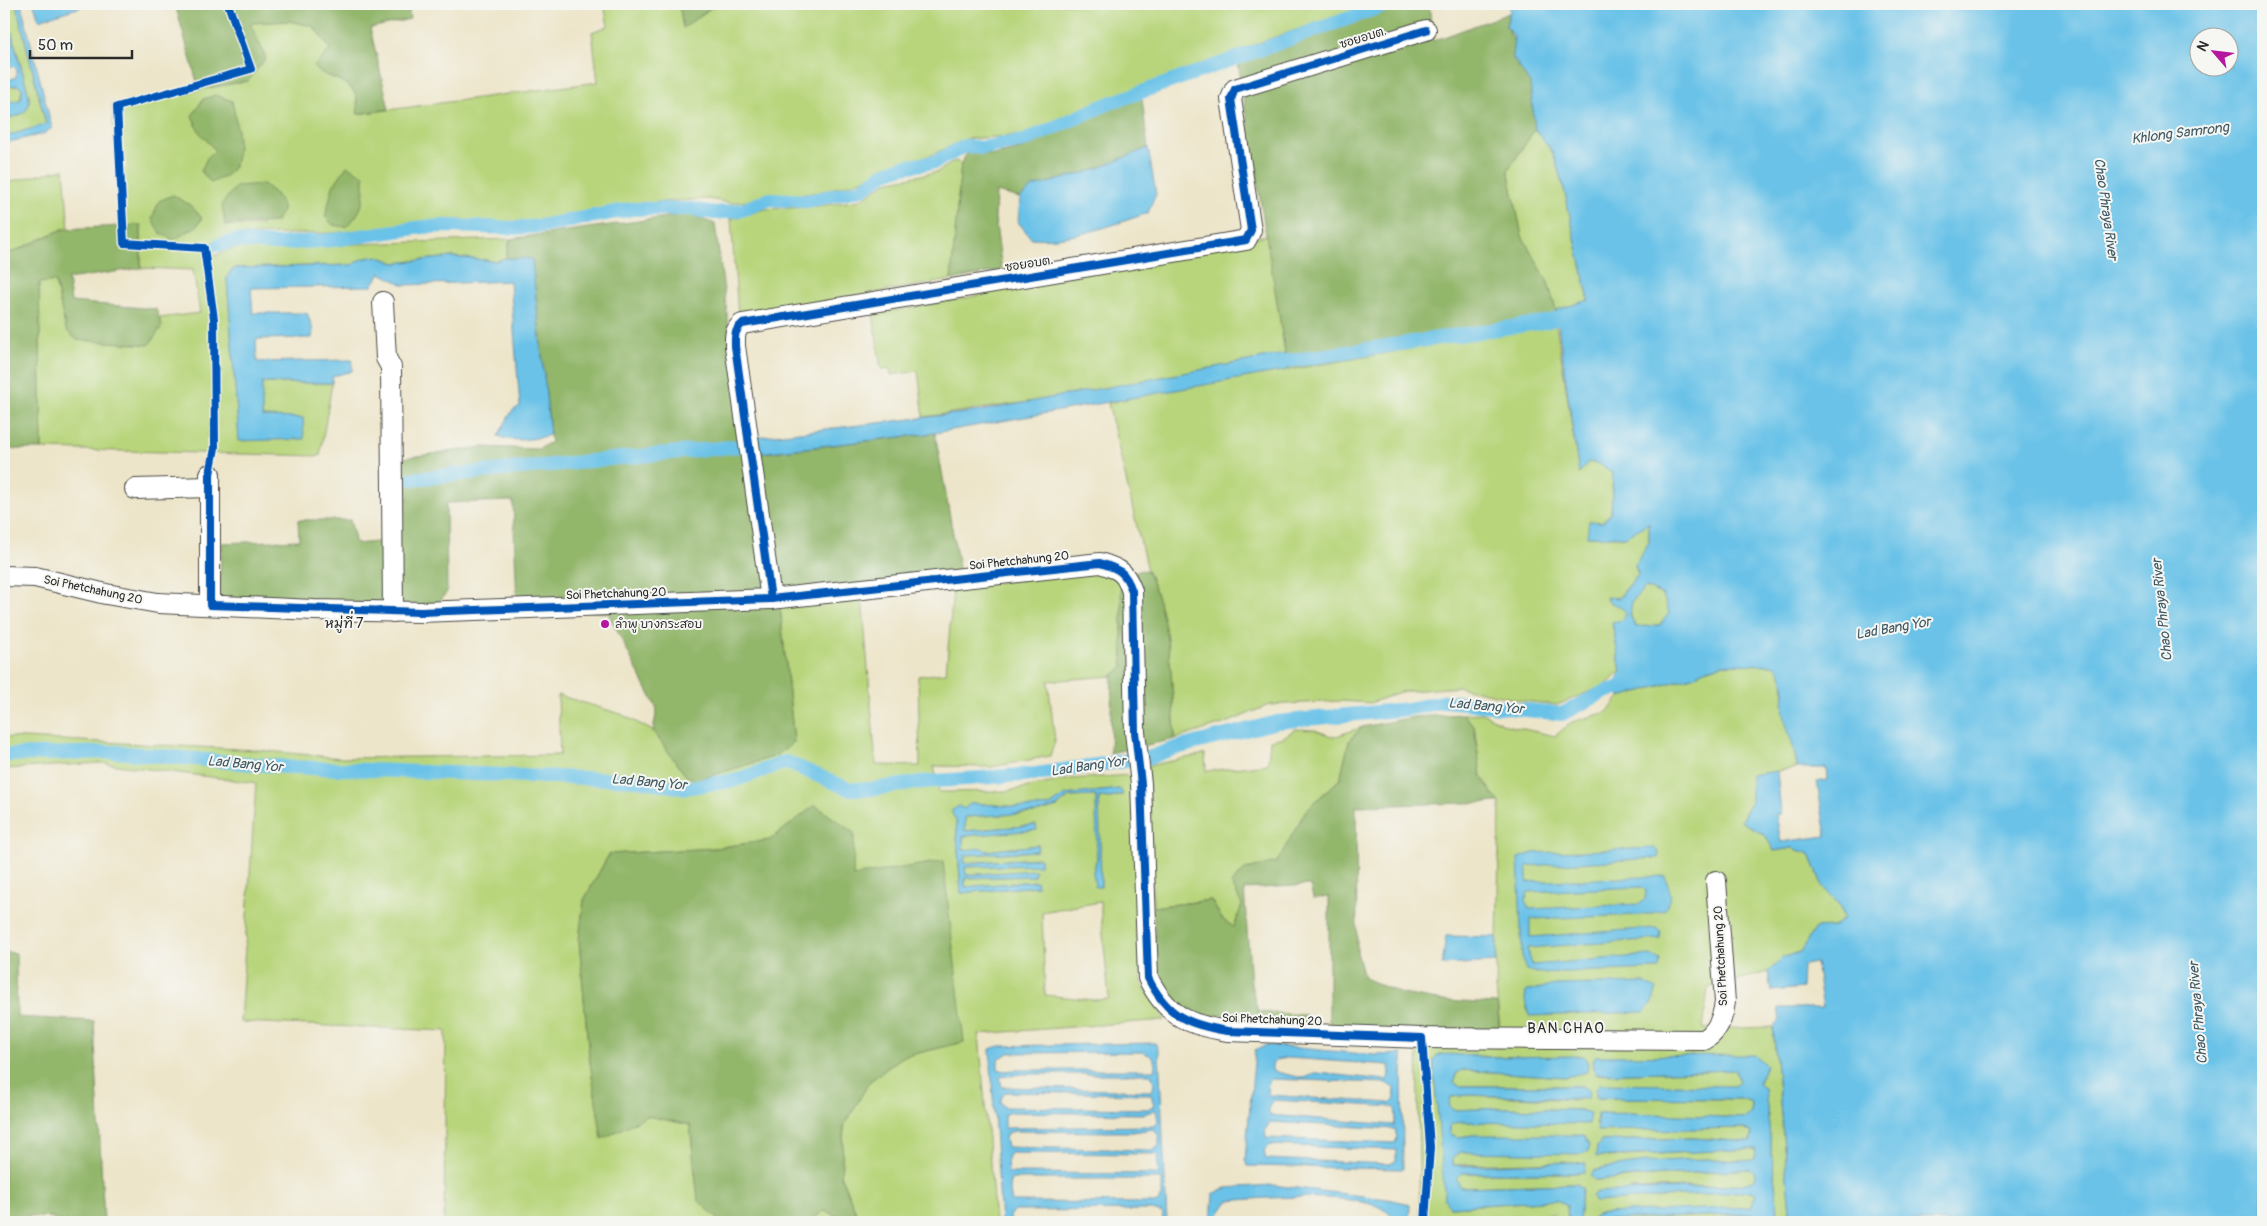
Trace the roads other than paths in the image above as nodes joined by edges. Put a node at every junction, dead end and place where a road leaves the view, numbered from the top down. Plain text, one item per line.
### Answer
1 (1426, 30) dead end
2 (383, 302) dead end
3 (135, 489) dead end
4 (4, 576) edge
5 (772, 599) junction
6 (210, 606) junction
7 (393, 612) junction
8 (1716, 880) dead end

1 - 5 street, ซอยอบต.
2 - 7 street
3 - 6 street
4 - 6 street, Soi Phetchahung 20
5 - 7 street, Soi Phetchahung 20
5 - 8 street, Soi Phetchahung 20
6 - 7 street, Soi Phetchahung 20

